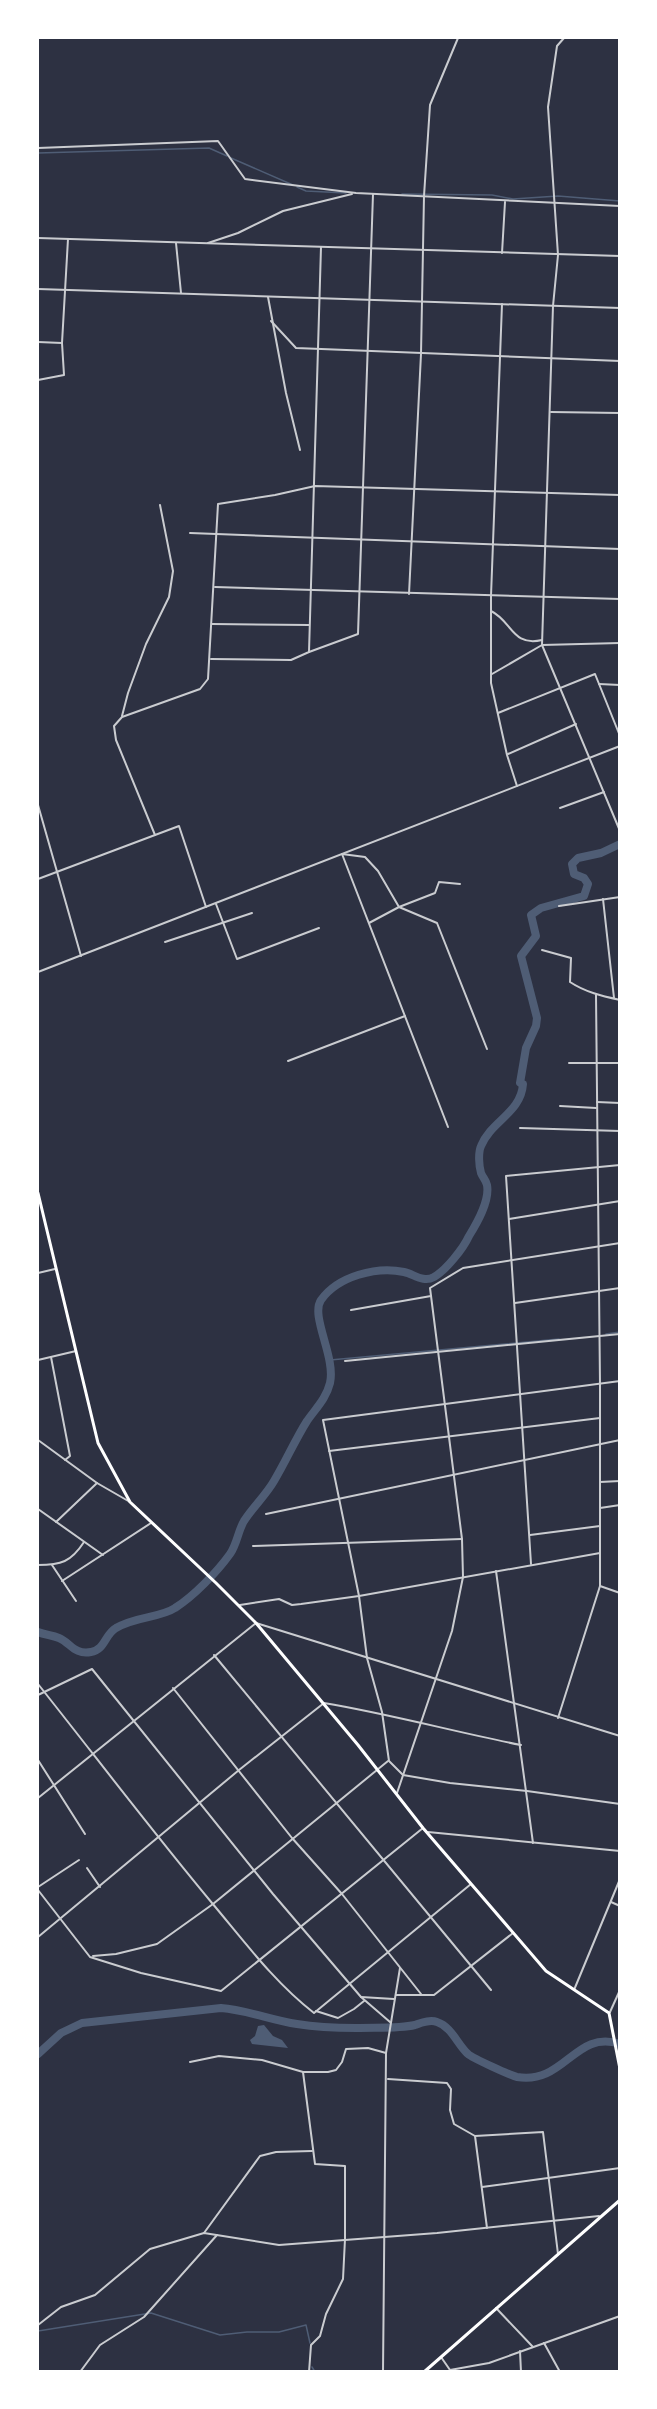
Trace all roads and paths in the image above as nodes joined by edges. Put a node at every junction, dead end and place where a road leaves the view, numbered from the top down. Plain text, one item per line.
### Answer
1 (458, 38) edge
2 (564, 38) edge
3 (38, 148) edge
4 (356, 193) junction
5 (373, 194) junction
6 (424, 196) junction
7 (505, 201) junction
8 (553, 204) junction
9 (620, 206) edge
10 (38, 238) edge
11 (68, 239) junction
12 (176, 243) junction
13 (205, 244) junction
14 (321, 247) junction
15 (371, 249) junction
16 (422, 250) junction
17 (502, 253) junction
18 (558, 255) junction
19 (620, 256) edge
20 (38, 289) edge
21 (65, 290) junction
22 (181, 293) junction
23 (268, 296) junction
24 (318, 298) junction
25 (369, 299) junction
26 (421, 301) junction
27 (502, 304) junction
28 (553, 306) junction
29 (620, 308) edge
30 (271, 321) junction
31 (38, 342) edge
32 (62, 343) junction
33 (319, 349) junction
34 (368, 352) junction
35 (420, 354) junction
36 (501, 357) junction
37 (553, 359) junction
38 (620, 361) edge
39 (38, 380) edge
40 (550, 412) junction
41 (620, 413) edge
42 (300, 450) dead end
43 (315, 486) junction
44 (363, 488) junction
45 (413, 489) junction
46 (495, 492) junction
47 (548, 493) junction
48 (620, 495) edge
49 (160, 505) dead end
50 (190, 533) dead end
51 (216, 534) junction
52 (313, 538) junction
53 (361, 540) junction
54 (411, 542) junction
55 (493, 544) junction
56 (545, 546) junction
57 (620, 549) edge
58 (215, 587) junction
59 (311, 591) junction
60 (359, 592) junction
61 (409, 594) junction
62 (491, 596) junction
63 (543, 598) junction
64 (620, 599) edge
65 (491, 611) junction
66 (212, 624) junction
67 (309, 625) junction
68 (542, 640) junction
69 (620, 643) edge
70 (542, 645) junction
71 (309, 652) junction
72 (211, 659) junction
73 (492, 674) junction
74 (599, 684) junction
75 (620, 685) edge
76 (561, 688) junction
77 (498, 713) junction
78 (122, 717) junction
79 (576, 724) junction
80 (620, 736) edge
81 (620, 746) edge
82 (507, 755) junction
83 (590, 757) junction
84 (517, 786) junction
85 (604, 792) junction
86 (38, 805) edge
87 (560, 808) dead end
88 (620, 831) edge
89 (155, 835) junction
90 (342, 854) junction
91 (57, 872) junction
92 (38, 879) edge
93 (460, 884) dead end
94 (620, 897) edge
95 (603, 899) junction
96 (216, 903) junction
97 (559, 906) dead end
98 (206, 907) junction
99 (399, 907) junction
100 (252, 913) dead end
101 (223, 922) junction
102 (369, 923) junction
103 (319, 928) dead end
104 (165, 942) dead end
105 (542, 950) dead end
106 (81, 956) junction
107 (38, 972) edge
108 (596, 995) junction
109 (614, 999) junction
110 (620, 1000) edge
111 (405, 1016) junction
112 (487, 1049) dead end
113 (288, 1060) dead end
114 (569, 1063) dead end
115 (620, 1063) edge
116 (597, 1064) junction
117 (597, 1102) junction
118 (620, 1103) edge
119 (560, 1106) dead end
120 (597, 1108) junction
121 (448, 1127) dead end
122 (520, 1128) dead end
123 (598, 1130) junction
124 (620, 1131) edge
125 (620, 1165) edge
126 (598, 1167) junction
127 (38, 1193) edge
128 (620, 1201) edge
129 (598, 1204) junction
130 (509, 1219) junction
131 (620, 1243) edge
132 (599, 1246) junction
133 (511, 1260) junction
134 (55, 1269) junction
135 (38, 1273) edge
136 (620, 1288) edge
137 (599, 1291) junction
138 (431, 1296) junction
139 (514, 1303) junction
140 (351, 1310) dead end
141 (620, 1334) edge
142 (600, 1336) junction
143 (517, 1346) junction
144 (76, 1351) junction
145 (438, 1352) junction
146 (51, 1357) junction
147 (38, 1360) edge
148 (345, 1361) dead end
149 (620, 1381) edge
150 (600, 1384) junction
151 (520, 1394) junction
152 (445, 1404) junction
153 (600, 1418) junction
154 (522, 1428) junction
155 (449, 1437) junction
156 (38, 1440) edge
157 (620, 1440) edge
158 (600, 1444) junction
159 (329, 1451) junction
160 (525, 1460) junction
161 (65, 1461) junction
162 (454, 1475) junction
163 (620, 1481) edge
164 (600, 1482) junction
165 (97, 1483) junction
166 (339, 1499) junction
167 (130, 1502) junction
168 (620, 1505) edge
169 (600, 1508) junction
170 (38, 1509) edge
171 (266, 1514) dead end
172 (56, 1522) junction
173 (151, 1523) junction
174 (600, 1526) junction
175 (530, 1535) junction
176 (462, 1539) junction
177 (84, 1542) junction
178 (348, 1543) junction
179 (253, 1546) dead end
180 (600, 1554) junction
181 (103, 1555) junction
182 (531, 1564) junction
183 (38, 1565) edge
184 (52, 1565) junction
185 (496, 1571) junction
186 (463, 1576) junction
187 (62, 1581) junction
188 (600, 1586) junction
189 (620, 1593) edge
190 (359, 1596) junction
191 (76, 1601) dead end
192 (240, 1605) junction
193 (256, 1623) junction
194 (214, 1655) junction
195 (367, 1658) junction
196 (436, 1679) junction
197 (38, 1684) edge
198 (173, 1688) junction
199 (44, 1692) junction
200 (38, 1695) edge
201 (324, 1703) junction
202 (514, 1703) junction
203 (382, 1712) junction
204 (558, 1718) junction
205 (134, 1720) junction
206 (420, 1723) junction
207 (281, 1736) junction
208 (620, 1736) edge
209 (520, 1745) junction
210 (91, 1754) junction
211 (38, 1760) edge
212 (389, 1761) junction
213 (377, 1769) junction
214 (239, 1770) junction
215 (403, 1775) junction
216 (54, 1785) junction
217 (526, 1791) junction
218 (396, 1793) junction
219 (38, 1798) edge
220 (201, 1803) junction
221 (336, 1803) junction
222 (620, 1804) edge
223 (423, 1828) junction
224 (428, 1832) junction
225 (85, 1834) dead end
226 (158, 1838) junction
227 (292, 1839) junction
228 (533, 1843) junction
229 (620, 1851) edge
230 (79, 1860) dead end
231 (383, 1860) junction
232 (87, 1868) dead end
233 (254, 1870) junction
234 (620, 1880) edge
235 (471, 1884) junction
236 (100, 1887) junction
237 (38, 1889) edge
238 (342, 1894) junction
239 (611, 1902) junction
240 (213, 1904) junction
241 (620, 1906) edge
242 (431, 1918) junction
243 (60, 1919) junction
244 (301, 1926) junction
245 (513, 1933) junction
246 (38, 1937) edge
247 (388, 1953) junction
248 (90, 1957) junction
249 (259, 1961) junction
250 (471, 1966) junction
251 (399, 1968) junction
252 (350, 1984) junction
253 (491, 1990) dead end
254 (574, 1990) junction
255 (619, 1991) edge
256 (421, 1994) junction
257 (361, 1997) junction
258 (395, 1997) junction
259 (365, 2000) junction
260 (316, 2011) junction
261 (609, 2013) junction
262 (390, 2022) junction
263 (386, 2053) junction
264 (190, 2062) dead end
265 (620, 2069) edge
266 (303, 2072) junction
267 (388, 2079) junction
268 (475, 2136) junction
269 (313, 2151) junction
270 (620, 2168) edge
271 (549, 2178) junction
272 (482, 2187) junction
273 (619, 2200) edge
274 (599, 2216) junction
275 (554, 2221) junction
276 (487, 2228) junction
277 (204, 2232) junction
278 (217, 2235) junction
279 (385, 2237) junction
280 (345, 2239) junction
281 (558, 2254) junction
282 (495, 2308) junction
283 (620, 2316) edge
284 (38, 2325) edge
285 (544, 2343) junction
286 (533, 2347) junction
287 (520, 2351) junction
288 (441, 2357) junction
289 (80, 2372) edge
290 (309, 2372) edge
291 (383, 2372) edge
292 (424, 2372) edge
293 (521, 2372) edge
294 (560, 2372) edge

1 - 6 street
2 - 8 street
3 - 4 street
4 - 5 street
4 - 13 street
5 - 6 street
5 - 15 street
6 - 7 street
6 - 16 street
7 - 8 street
7 - 17 street
8 - 9 street
8 - 18 street
10 - 11 street
11 - 12 street
11 - 21 street
12 - 13 street
12 - 22 street
13 - 14 street
14 - 15 street
14 - 24 street
15 - 16 street
15 - 25 street
16 - 17 street
16 - 26 street
17 - 18 street
18 - 19 street
18 - 28 street
20 - 21 street
21 - 22 street
21 - 32 street
22 - 23 street
23 - 24 street
23 - 30 street
24 - 25 street
24 - 33 street
25 - 26 street
25 - 34 street
26 - 27 street
26 - 35 street
27 - 28 street
27 - 36 street
28 - 29 street
28 - 37 street
30 - 33 street
30 - 42 street
31 - 32 street
32 - 39 street
33 - 34 street
33 - 43 street
34 - 35 street
34 - 44 street
35 - 36 street
35 - 45 street
36 - 37 street
36 - 46 street
37 - 38 street
37 - 40 street
40 - 41 street
40 - 47 street
43 - 44 street
43 - 51 street
43 - 52 street
44 - 45 street
44 - 53 street
45 - 46 street
45 - 54 street
46 - 47 street
46 - 55 street
47 - 48 street
47 - 56 street
49 - 78 street
50 - 51 street
51 - 52 street
51 - 58 street
52 - 53 street
52 - 59 street
53 - 54 street
53 - 60 street
54 - 55 street
54 - 61 street
55 - 56 street
55 - 62 street
56 - 57 street
56 - 63 street
58 - 59 street
58 - 66 street
59 - 60 street
59 - 67 street
60 - 61 street
60 - 71 street
61 - 62 street
62 - 63 street
62 - 65 street
63 - 64 street
63 - 68 street
65 - 68 street
65 - 73 street
66 - 67 street
66 - 72 street
67 - 71 street
68 - 70 street
69 - 70 street
70 - 73 street
70 - 76 street
71 - 72 street
72 - 78 street
73 - 77 street
74 - 75 street
74 - 76 street
74 - 80 street
76 - 77 street
76 - 79 street
77 - 82 street
78 - 89 street
79 - 82 street
79 - 83 street
81 - 83 street
82 - 84 street
83 - 84 street
83 - 85 street
84 - 90 street
85 - 87 street
85 - 88 street
86 - 91 street
89 - 91 street
89 - 98 street
90 - 96 street
90 - 99 street
90 - 102 street
91 - 92 street
91 - 106 street
93 - 99 street
94 - 95 street
95 - 97 street
95 - 109 street
96 - 98 street
96 - 101 street
98 - 106 street
99 - 102 street
99 - 112 street
100 - 101 street
101 - 103 street
101 - 104 street
102 - 111 street
105 - 108 street
106 - 107 street
108 - 109 street
108 - 116 street
109 - 110 street
111 - 113 street
111 - 121 street
114 - 116 street
115 - 116 street
116 - 117 street
117 - 118 street
117 - 120 street
119 - 120 street
120 - 123 street
122 - 123 street
123 - 124 street
123 - 126 street
125 - 126 street
126 - 129 street
126 - 130 street
127 - 134 main road
128 - 129 street
129 - 130 street
129 - 132 street
130 - 133 street
131 - 132 street
132 - 133 street
132 - 137 street
133 - 138 street
133 - 139 street
134 - 135 street
134 - 144 main road
136 - 137 street
137 - 139 street
137 - 142 street
138 - 140 street
138 - 145 street
139 - 143 street
141 - 142 street
142 - 143 street
142 - 150 street
143 - 145 street
143 - 151 street
144 - 146 street
144 - 167 main road
145 - 148 street
145 - 152 street
146 - 147 street
146 - 161 street
149 - 150 street
150 - 151 street
150 - 153 street
151 - 152 street
151 - 154 street
152 - 155 street
152 - 159 street
153 - 154 street
153 - 158 street
154 - 155 street
154 - 160 street
155 - 159 street
155 - 162 street
156 - 161 street
157 - 158 street
158 - 160 street
158 - 164 street
159 - 166 street
160 - 162 street
160 - 175 street
161 - 165 street
162 - 166 street
162 - 176 street
163 - 164 street
164 - 169 street
165 - 167 street
165 - 172 street
166 - 171 street
166 - 178 street
167 - 173 main road
168 - 169 street
169 - 174 street
170 - 172 street
172 - 177 street
173 - 181 street
173 - 192 main road
174 - 175 street
174 - 180 street
175 - 182 street
176 - 178 street
176 - 186 street
177 - 181 street
177 - 184 street
178 - 179 street
178 - 190 street
180 - 182 street
180 - 188 street
181 - 187 street
182 - 185 street
183 - 184 street
184 - 187 street
185 - 186 street
185 - 202 street
186 - 190 street
186 - 196 street
187 - 191 street
188 - 189 street
188 - 204 street
190 - 192 street
190 - 195 street
192 - 193 main road
193 - 194 street
193 - 195 street
193 - 201 main road
194 - 198 street
194 - 207 street
195 - 196 street
195 - 203 street
196 - 202 street
196 - 206 street
197 - 199 street
198 - 205 street
198 - 214 street
199 - 200 street
199 - 205 street
199 - 210 street
201 - 203 street
201 - 207 street
201 - 213 main road
202 - 204 street
202 - 209 street
203 - 206 street
203 - 212 street
204 - 208 street
205 - 210 street
205 - 220 street
206 - 209 street
206 - 215 street
207 - 214 street
207 - 221 street
209 - 217 street
210 - 216 street
210 - 226 street
211 - 216 street
212 - 213 street
212 - 215 street
213 - 218 main road
213 - 221 street
214 - 220 street
214 - 227 street
215 - 217 street
215 - 218 street
216 - 219 street
216 - 225 street
217 - 222 street
217 - 228 street
218 - 223 main road
220 - 226 street
220 - 233 street
221 - 227 street
221 - 231 street
223 - 224 main road
223 - 231 street
224 - 228 street
224 - 235 main road
226 - 236 street
226 - 240 street
227 - 233 street
227 - 238 street
228 - 229 street
230 - 237 street
231 - 238 street
231 - 242 street
232 - 236 street
233 - 240 street
233 - 244 street
234 - 239 street
235 - 242 street
235 - 245 main road
236 - 243 street
237 - 243 street
238 - 244 street
238 - 247 street
239 - 241 street
239 - 254 street
240 - 248 street
240 - 249 street
242 - 247 street
242 - 250 street
243 - 246 street
243 - 248 street
244 - 249 street
244 - 252 street
245 - 250 street
245 - 254 main road
247 - 251 street
247 - 252 street
248 - 249 street
249 - 260 street
250 - 253 street
250 - 256 street
251 - 256 street
251 - 258 street
252 - 257 street
252 - 260 street
254 - 261 main road
255 - 261 street
256 - 258 street
257 - 258 street
257 - 259 street
258 - 262 street
259 - 260 street
259 - 262 street
261 - 265 main road
262 - 263 street
263 - 266 street
263 - 267 street
264 - 266 street
266 - 269 street
267 - 268 street
267 - 279 street
268 - 271 street
268 - 272 street
269 - 277 street
269 - 280 street
270 - 271 street
271 - 272 street
271 - 275 street
272 - 276 street
273 - 274 main road
274 - 275 street
274 - 281 main road
275 - 276 street
275 - 281 street
276 - 279 street
277 - 278 street
277 - 284 street
278 - 280 street
278 - 289 street
279 - 280 street
279 - 291 street
280 - 290 street
281 - 282 main road
282 - 286 street
282 - 288 main road
283 - 285 street
285 - 286 street
285 - 294 street
286 - 287 street
287 - 288 street
287 - 293 street
288 - 292 main road

